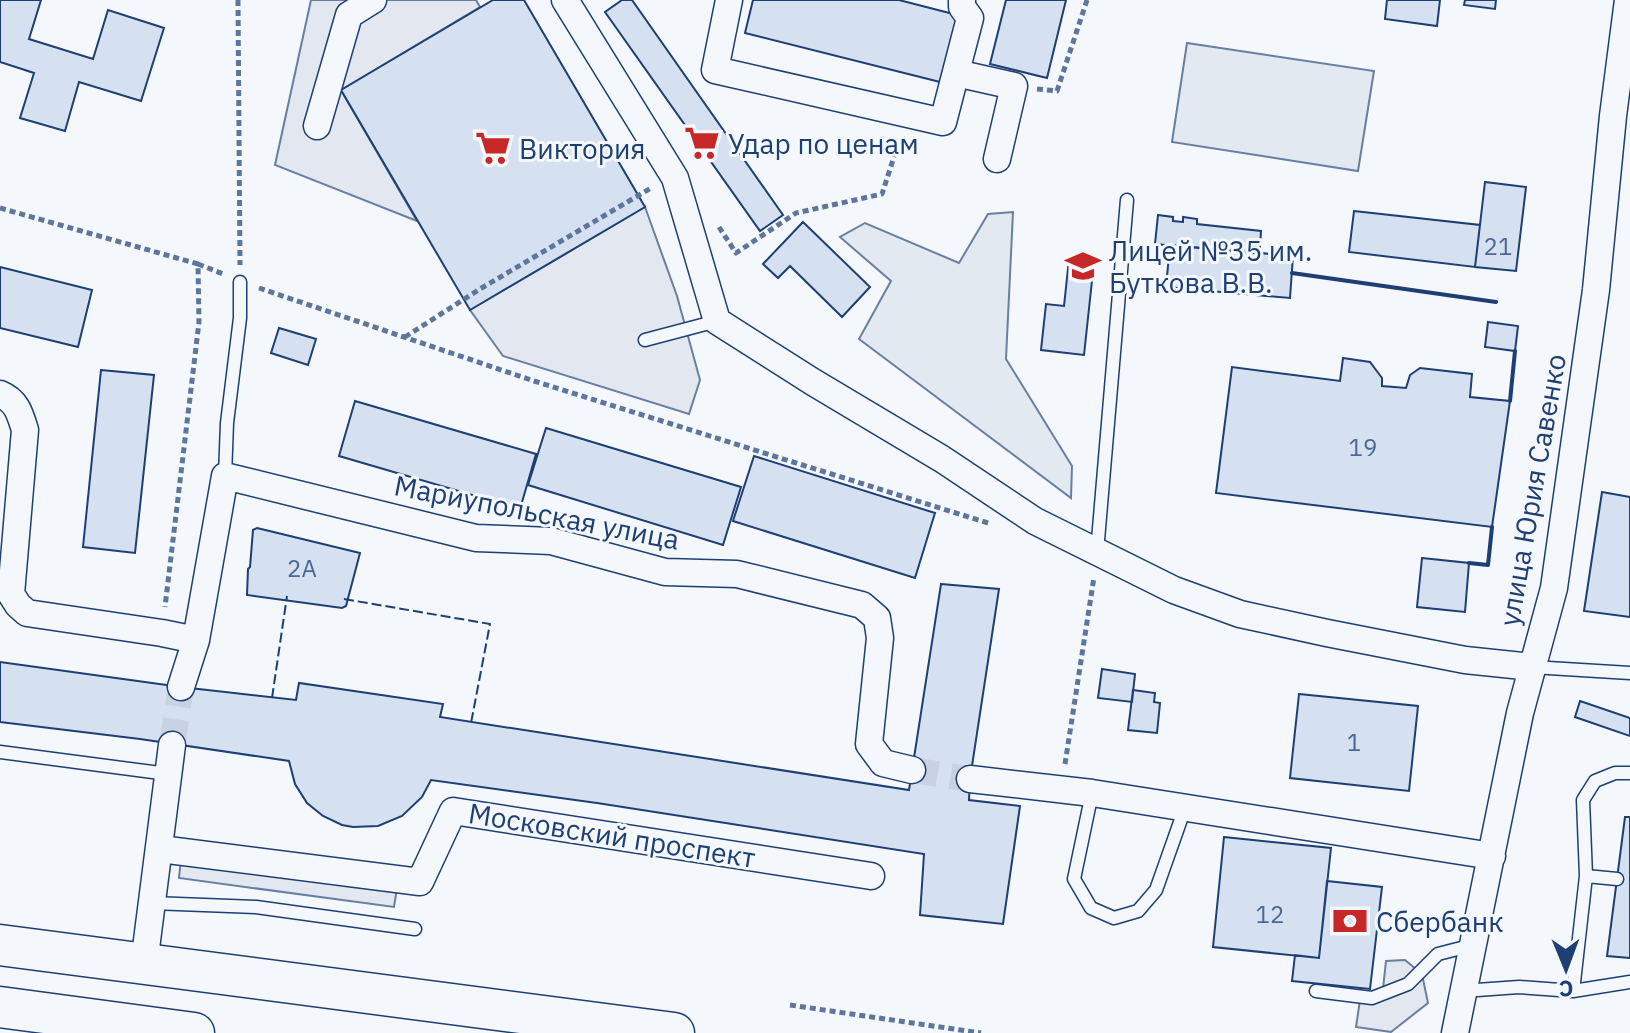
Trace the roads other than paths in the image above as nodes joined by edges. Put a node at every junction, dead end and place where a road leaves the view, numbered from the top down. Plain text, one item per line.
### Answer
1 (373, 0) edge
2 (565, 0) edge
3 (729, 0) edge
4 (962, 0) edge
5 (1628, 0) edge
6 (956, 73) junction
7 (317, 126) dead end
8 (997, 159) dead end
9 (1127, 200) dead end
10 (240, 282) road end
11 (717, 321) junction
12 (645, 340) dead end
13 (0, 394) edge
14 (225, 476) junction
15 (1096, 562) junction
16 (196, 640) junction
17 (1532, 667) junction
18 (1630, 673) edge
19 (181, 687) tunnel mouth
20 (172, 745) tunnel mouth
21 (0, 752) edge
22 (912, 770) tunnel mouth
23 (1630, 773) edge
24 (168, 774) junction
25 (970, 779) tunnel mouth
26 (1092, 793) junction
27 (1185, 808) junction
28 (160, 849) junction
29 (1492, 856) junction
30 (871, 876) dead end
31 (1586, 876) junction
32 (1617, 879) dead end
33 (152, 903) junction
34 (415, 929) dead end
35 (0, 945) edge
36 (1473, 945) junction
37 (144, 964) junction
38 (1630, 982) edge
39 (1316, 991) dead end
40 (1463, 991) junction
41 (1573, 991) junction
42 (0, 1007) edge
43 (73, 1025) edge
44 (194, 1033) edge
45 (674, 1033) edge
46 (1455, 1033) edge

1 - 7 street
2 - 11 street
3 - 6 street
4 - 6 street
5 - 17 street, улица Юрия Савенко
6 - 8 street
9 - 15 lane
10 - 14 lane
11 - 12 lane
11 - 15 street
13 - 16 street
14 - 16 street
14 - 22 street, Мариупольская улица
15 - 17 street
16 - 19 street
17 - 18 lane
17 - 29 street, улица Юрия Савенко
20 - 24 street
21 - 24 lane
23 - 31 lane
24 - 28 street
25 - 26 street
26 - 27 street
26 - 27 lane
27 - 29 street
28 - 30 street, Московский проспект
28 - 33 street
29 - 36 street, улица Юрия Савенко
31 - 32 lane
31 - 41 lane
33 - 34 lane
33 - 37 street
35 - 37 main road
36 - 39 lane
36 - 40 street, улица Юрия Савенко
37 - 45 main road
38 - 41 lane
40 - 41 lane
40 - 46 street, улица Юрия Савенко
42 - 43 main road
43 - 44 main road

